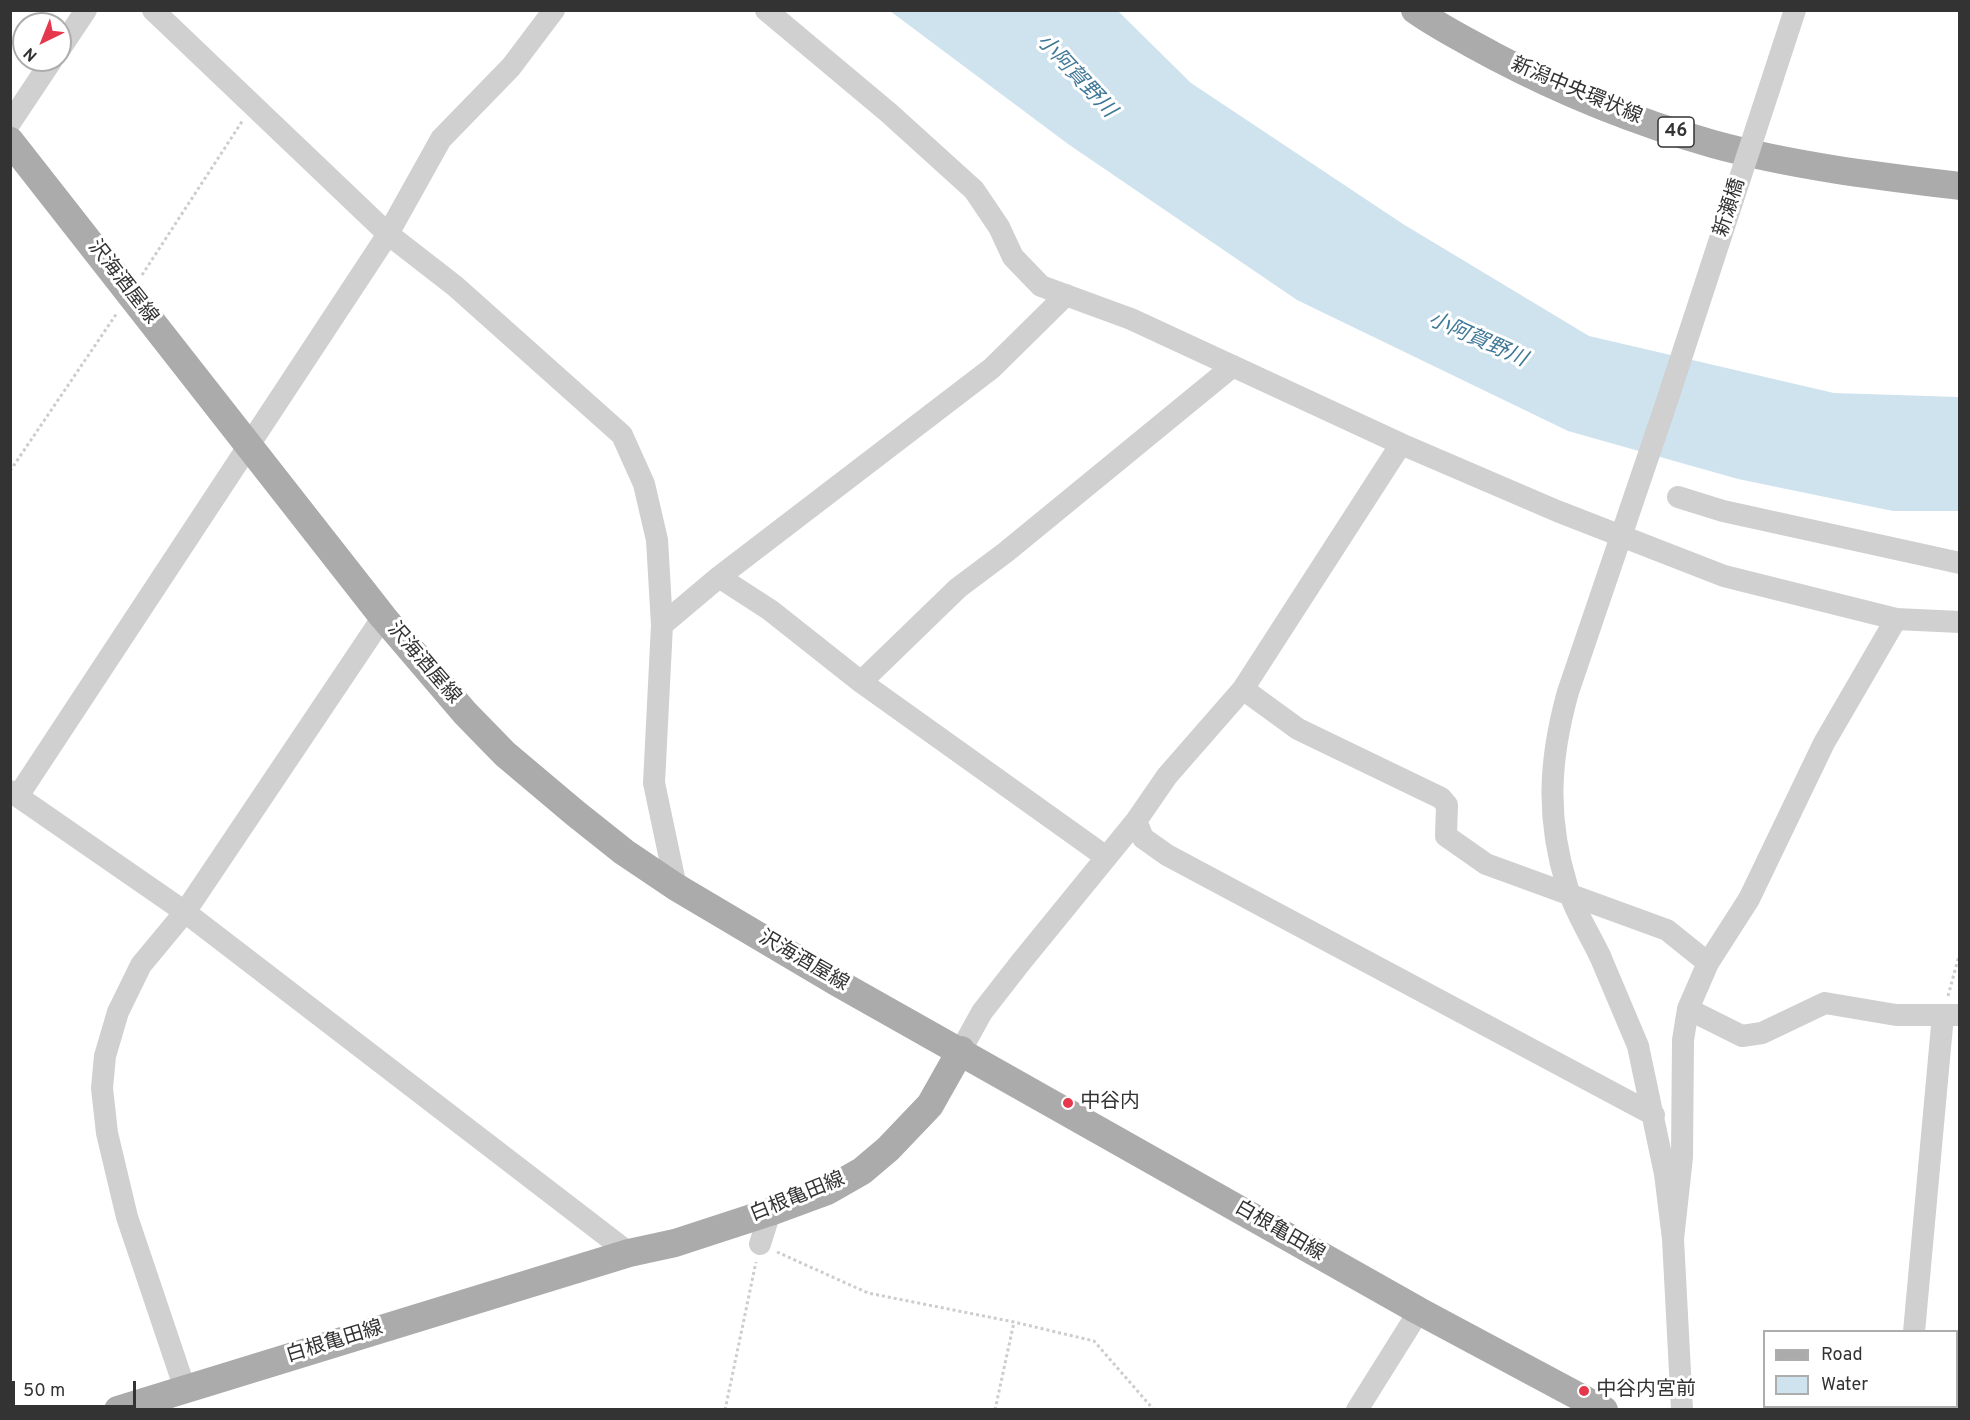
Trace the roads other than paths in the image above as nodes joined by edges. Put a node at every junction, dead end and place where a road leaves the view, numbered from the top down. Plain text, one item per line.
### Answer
1 (86, 10) edge
2 (153, 10) edge
3 (554, 10) edge
4 (766, 10) edge
5 (1415, 10) edge
6 (1795, 10) edge
7 (72, 31) edge
8 (44, 72) edge
9 (10, 123) edge
10 (10, 141) edge
11 (1959, 186) edge
12 (388, 234) junction
13 (1066, 295) junction
14 (1233, 366) junction
15 (1401, 444) junction
16 (250, 448) junction
17 (1678, 497) dead end
18 (1959, 563) edge
19 (719, 577) junction
20 (383, 617) junction
21 (1896, 619) junction
22 (1959, 622) edge
23 (662, 625) junction
24 (861, 682) junction
25 (1243, 689) junction
26 (14, 793) edge
27 (1136, 821) junction
28 (1106, 857) junction
29 (676, 887) junction
30 (185, 912) junction
31 (1708, 963) junction
32 (1688, 1009) junction
33 (1952, 1015) edge
34 (961, 1050) junction
35 (1654, 1114) junction
36 (770, 1212) junction
37 (1673, 1239) junction
38 (760, 1244) road end
39 (628, 1253) junction
40 (1419, 1311) junction
41 (1914, 1330) edge
42 (185, 1389) junction
43 (118, 1410) edge
44 (1357, 1410) edge
45 (1605, 1410) edge
46 (1682, 1410) edge

1 - 7 street
2 - 12 street
3 - 12 street
4 - 13 street
5 - 11 main road, 新潟中央環状線 / 46
6 - 35 street, 新瀬橋, bridge
8 - 9 street
10 - 16 main road, 沢海酒屋線
12 - 16 street
12 - 23 street
13 - 14 street
13 - 19 street
14 - 15 street
14 - 24 street
15 - 21 street
15 - 25 street
16 - 20 main road, 沢海酒屋線
16 - 26 street
17 - 18 street
19 - 23 street
19 - 24 street
20 - 29 main road, 沢海酒屋線
20 - 30 street
21 - 22 street
21 - 31 street
23 - 29 street
24 - 28 street
25 - 27 street
25 - 31 street
26 - 30 street
27 - 28 street
27 - 35 street
28 - 34 street
29 - 34 main road, 沢海酒屋線
30 - 39 street
30 - 42 street
31 - 32 street
32 - 33 street
32 - 37 street
33 - 41 street
34 - 36 main road, 白根亀田線
34 - 40 main road, 白根亀田線
35 - 37 street, 新瀬橋
36 - 38 street
36 - 39 main road, 白根亀田線
37 - 46 street
39 - 42 main road, 白根亀田線
40 - 44 street
40 - 45 main road, 白根亀田線
42 - 43 main road, 白根亀田線

